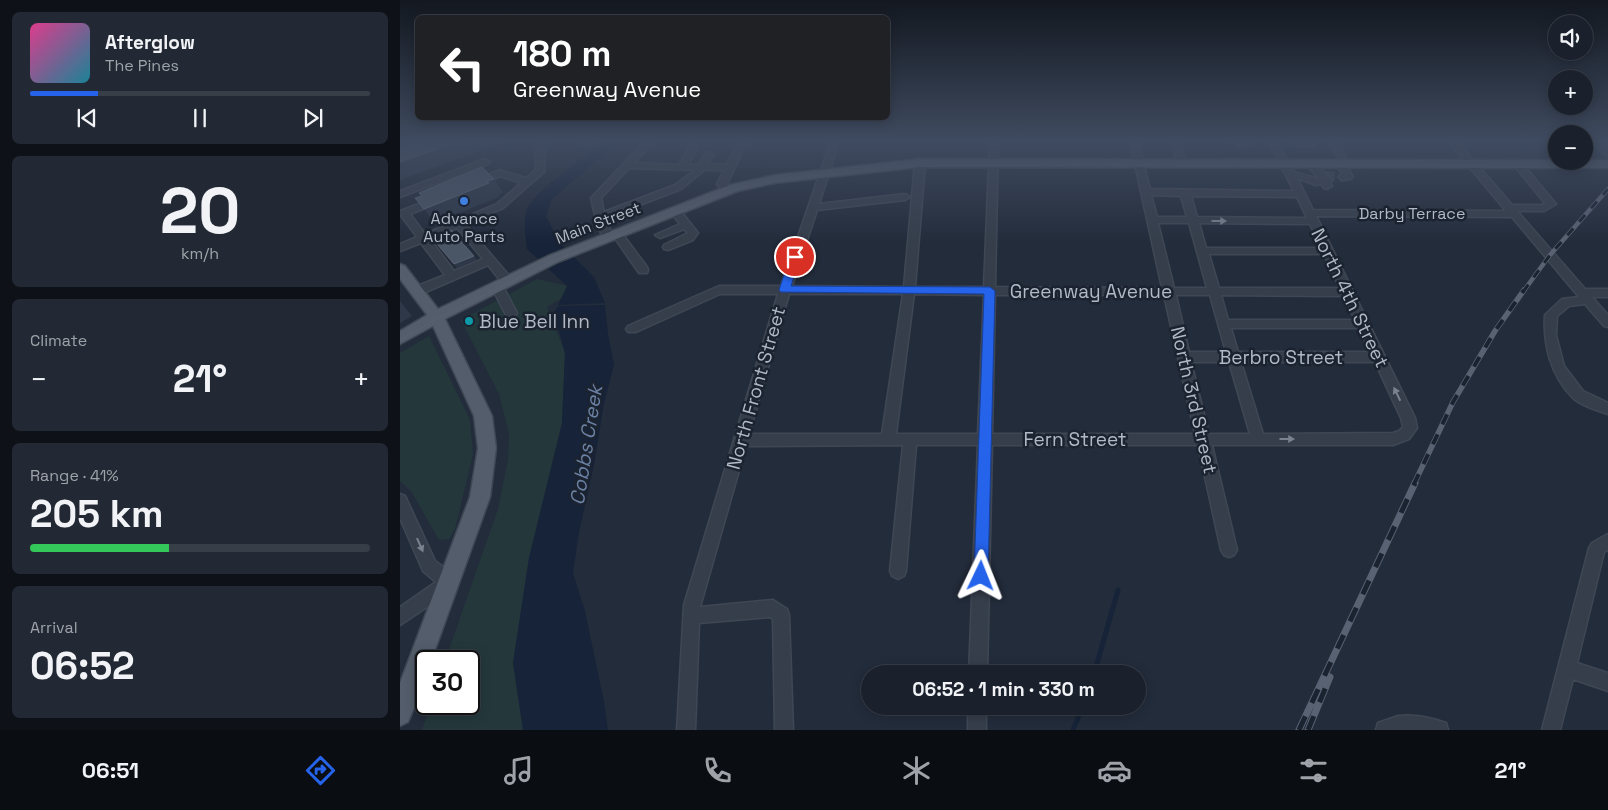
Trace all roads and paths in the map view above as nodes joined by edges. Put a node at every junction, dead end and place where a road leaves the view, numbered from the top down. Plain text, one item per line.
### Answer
1 (450, 175) edge
2 (495, 175) edge
3 (506, 175) edge
4 (536, 175) edge
5 (618, 175) edge
6 (672, 175) edge
7 (726, 175) edge
8 (807, 175) edge
9 (823, 175) edge
10 (919, 175) edge
11 (993, 175) edge
12 (1142, 175) edge
13 (1293, 175) edge
14 (1301, 175) edge
15 (1316, 175) edge
16 (1326, 175) tunnel mouth
17 (1482, 175) edge
18 (1527, 175) edge
19 (693, 176) joint
20 (1322, 176) junction
21 (528, 182) junction
22 (469, 187) edge
23 (727, 191) junction
24 (1146, 192) junction
25 (1186, 193) junction
26 (400, 194) edge
27 (1300, 194) junction
28 (905, 197) dead end
29 (443, 198) edge
30 (811, 208) junction
31 (675, 211) junction
32 (1513, 211) junction
33 (1312, 217) junction
34 (600, 218) junction
35 (1152, 220) junction
36 (1194, 220) junction
37 (459, 223) junction
38 (686, 225) junction
39 (660, 235) dead end
40 (612, 236) junction
41 (422, 239) junction
42 (668, 246) dead end
43 (400, 248) edge
44 (1203, 250) junction
45 (574, 251) joint
46 (1328, 251) junction
47 (478, 252) junction
48 (553, 259) joint
49 (448, 265) junction
50 (400, 269) edge
51 (643, 270) dead end
52 (502, 284) junction
53 (784, 290) junction
54 (909, 290) junction
55 (417, 291) junction
56 (990, 291) junction
57 (1169, 291) junction
58 (1214, 292) junction
59 (1348, 292) junction
60 (1608, 293) edge
61 (1585, 296) junction
62 (511, 312) dead end
63 (436, 317) junction
64 (1608, 323) edge
65 (1224, 324) junction
66 (1363, 324) junction
67 (632, 329) dead end
68 (400, 338) edge
69 (1184, 357) junction
70 (1234, 357) junction
71 (1379, 357) junction
72 (1608, 409) edge
73 (1407, 432) joint
74 (1203, 439) junction
75 (1258, 439) junction
76 (741, 440) junction
77 (888, 440) junction
78 (910, 440) junction
79 (985, 440) junction
80 (400, 501) edge
81 (1603, 545) edge
82 (1229, 550) dead end
83 (898, 571) dead end
84 (449, 582) junction
85 (692, 610) junction
86 (400, 617) edge
87 (978, 665) edge
88 (1568, 669) junction
89 (1608, 682) edge
90 (400, 714) edge
91 (977, 715) edge
92 (686, 730) edge
93 (784, 730) edge
94 (976, 730) edge
95 (1385, 730) edge
96 (1439, 730) edge
97 (1551, 730) edge

1 - 26 street
2 - 22 street
3 - 21 street
4 - 21 street
5 - 34 street
6 - 19 street
7 - 23 street
8 - 23 main road, Main Street
9 - 30 street, North Front Street
10 - 54 street
11 - 56 street
12 - 24 street, North 3rd Street
13 - 27 street, North 4th Street
14 - 20 street
15 - 20 main road, Main Street
16 - 20 main road, Main Street
17 - 32 street
18 - 32 street, Darby Terrace
19 - 34 street
21 - 37 street
23 - 31 main road, Main Street
24 - 25 street
24 - 35 street, North 3rd Street
25 - 27 street
25 - 36 street
27 - 33 street, North 4th Street
28 - 30 street
29 - 41 street
30 - 53 street, North Front Street
31 - 38 street
31 - 40 main road, Main Street
32 - 33 street, Darby Terrace
32 - 61 street
36 -> 33 street, Darby Terrace
33 - 46 street, North 4th Street
34 - 40 street
35 - 36 street, Darby Terrace
35 - 57 street, North 3rd Street
36 - 44 street
37 - 41 street
37 - 47 street
38 - 39 street
38 - 42 street
40 - 45 main road, Main Street
40 - 51 street
41 - 43 street
41 - 49 street
44 - 46 street
44 - 58 street
45 - 48 main road, Main Street
46 - 59 street, North 4th Street
47 - 49 street
47 - 52 street
48 - 52 main road
49 - 55 street
50 - 55 main road
52 - 62 street
52 - 63 main road
53 - 54 street, Greenway Avenue
53 - 67 street, Greenway Avenue
53 - 76 street, North Front Street
54 - 56 street, Greenway Avenue
54 - 77 street
55 - 63 main road
56 - 57 street, Greenway Avenue
56 - 79 street
57 - 58 street, Greenway Avenue
57 - 69 street, North 3rd Street
58 - 59 street, Greenway Avenue
58 - 65 street
59 - 66 street, North 4th Street
60 - 61 street
61 - 64 street
61 - 72 street
63 - 68 main road
63 - 84 main road
65 - 66 street
65 - 70 street
66 - 71 street, North 4th Street
69 - 70 street, Berbro Street
69 - 74 street, North 3rd Street
70 - 71 street, Berbro Street
70 - 75 street
73 -> 71 street, North 4th Street
75 -> 73 street, Fern Street
74 - 75 street, Fern Street
74 - 79 street, Fern Street
74 - 82 street, North 3rd Street
76 - 77 street, Fern Street
76 - 85 street, North Front Street
77 - 78 street, Fern Street
78 - 79 street, Fern Street
78 - 83 street
79 - 87 street
80 -> 84 street
81 - 88 street
84 - 86 street
84 - 90 main road
85 - 92 street, North Front Street
85 - 93 street
88 - 89 street
88 - 97 street
91 - 94 street
95 - 96 street

